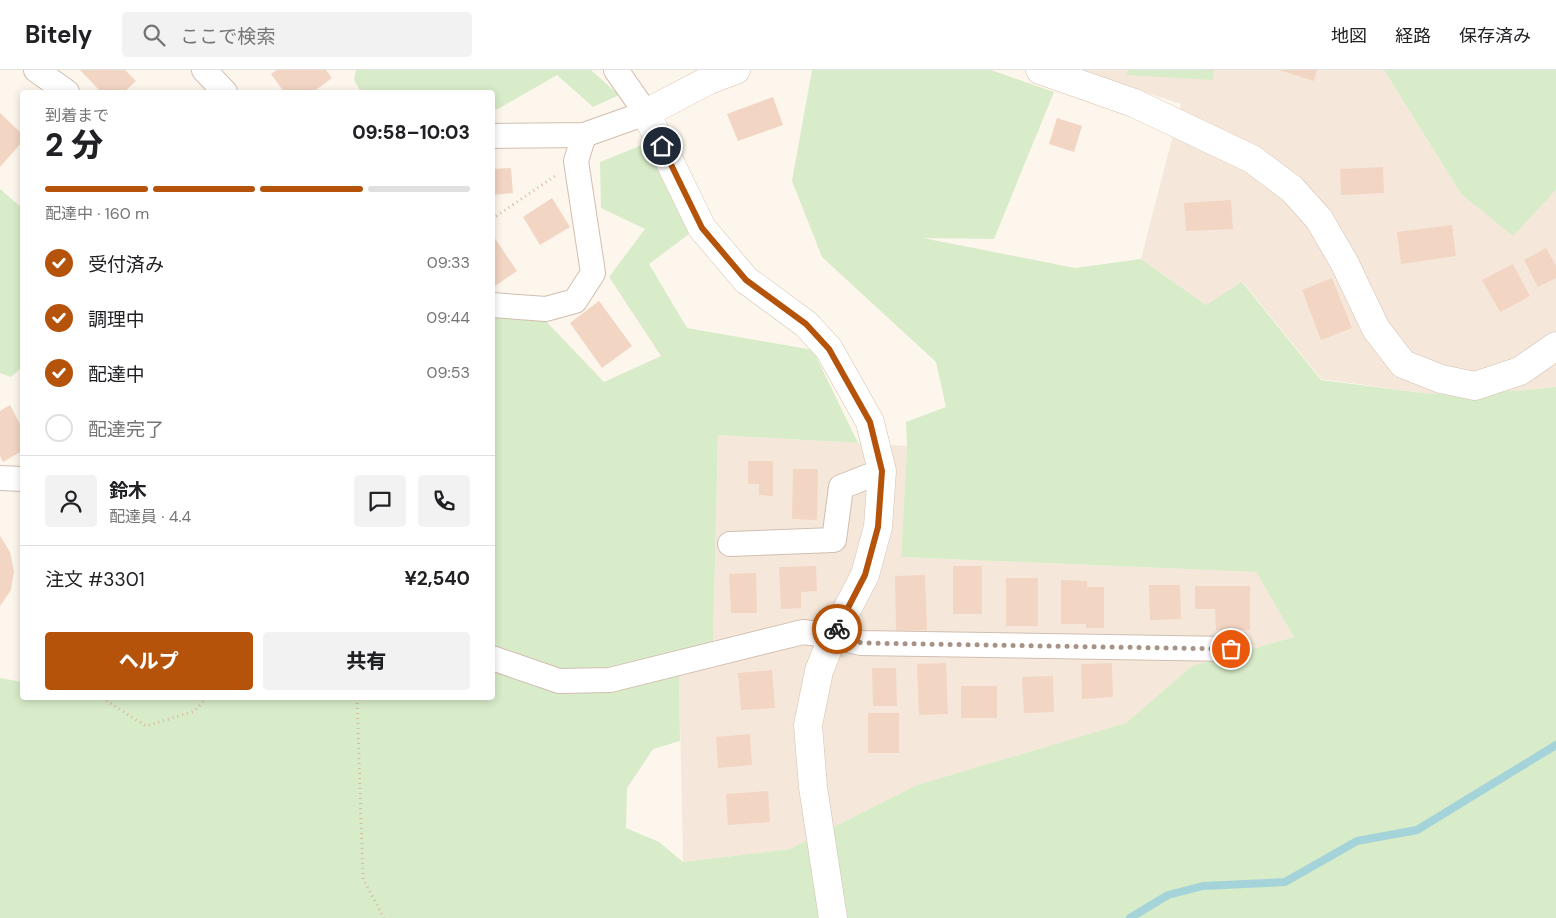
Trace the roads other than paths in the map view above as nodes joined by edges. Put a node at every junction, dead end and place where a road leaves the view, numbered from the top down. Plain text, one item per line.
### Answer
1 (36, 70) edge
2 (204, 70) edge
3 (616, 70) edge
4 (736, 70) edge
5 (1040, 70) edge
6 (64, 90) edge
7 (223, 90) edge
8 (646, 113) junction
9 (584, 135) junction
10 (495, 136) edge
11 (495, 305) edge
12 (1556, 346) edge
13 (882, 471) junction
14 (0, 478) edge
15 (20, 479) edge
16 (730, 544) dead end
17 (833, 636) junction
18 (1231, 649) dead end
19 (495, 659) edge
20 (833, 918) edge

1 - 6 street
2 - 7 street
3 - 8 street
4 - 8 street
5 - 12 street
8 - 9 street
8 - 13 street
9 - 10 street
9 - 11 street
13 - 16 street
13 - 17 street
14 - 15 street
17 - 18 street
17 - 19 street
17 - 20 street

